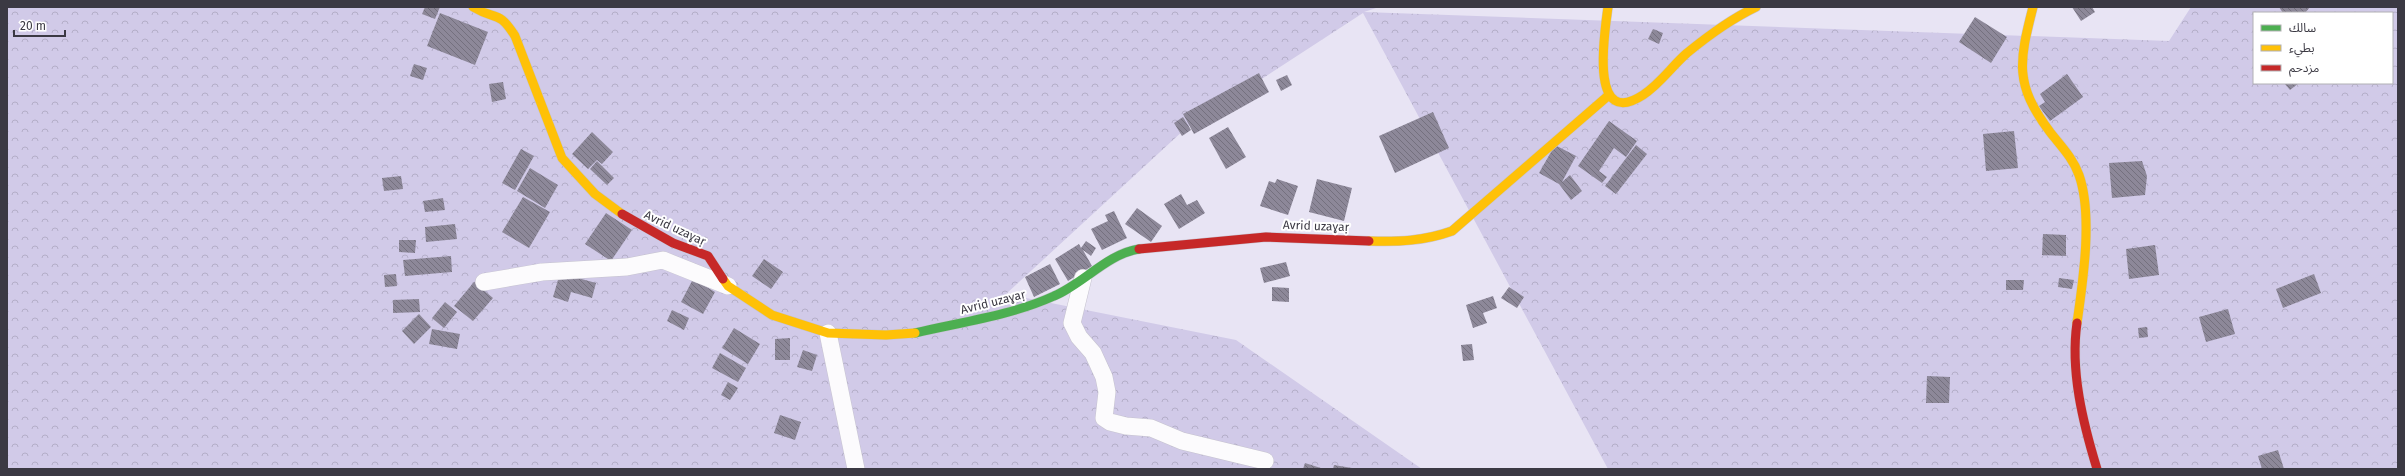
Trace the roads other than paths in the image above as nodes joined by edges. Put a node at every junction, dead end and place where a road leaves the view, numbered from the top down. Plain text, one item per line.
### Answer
1 (473, 7) edge
2 (1608, 7) edge
3 (1756, 7) edge
4 (2033, 7) edge
5 (1609, 95) junction
6 (1083, 278) junction
7 (484, 282) dead end
8 (728, 286) junction
9 (828, 333) junction
10 (1265, 461) dead end
11 (856, 469) edge
12 (2096, 469) edge

1 - 8 street, Avrid uzaɣaṛ
2 - 5 street
3 - 5 street
4 - 12 street
5 - 6 street, Avrid uzaɣaṛ
6 - 9 street, Avrid uzaɣaṛ
6 - 10 street
7 - 8 street
8 - 9 street, Avrid uzaɣaṛ
9 - 11 street

